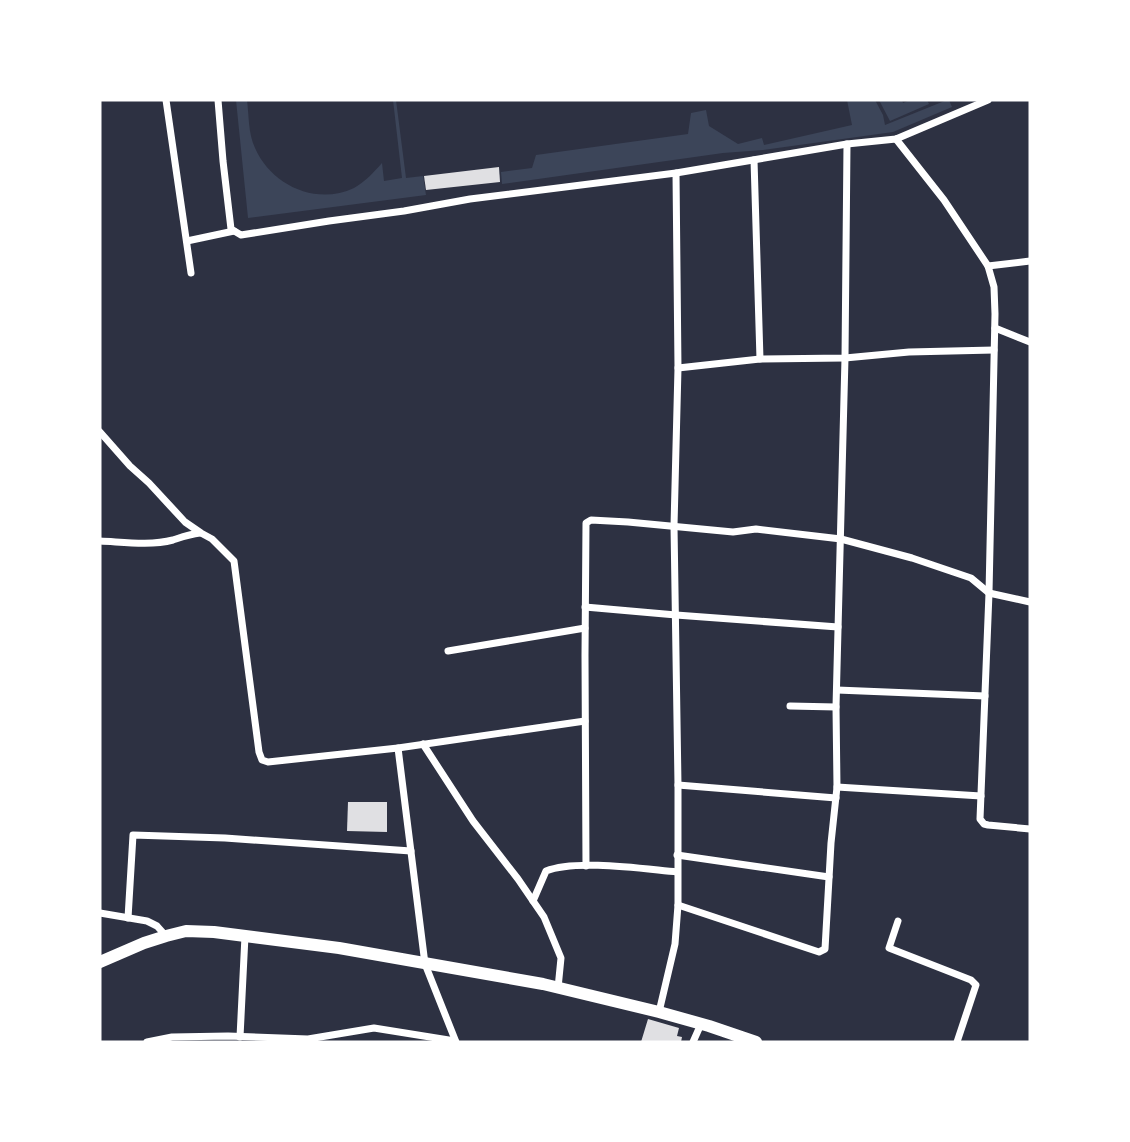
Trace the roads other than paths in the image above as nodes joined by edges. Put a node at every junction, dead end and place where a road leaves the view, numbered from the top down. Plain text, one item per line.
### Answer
1 (166, 100) edge
2 (218, 100) edge
3 (988, 100) edge
4 (896, 139) junction
5 (847, 144) junction
6 (754, 160) junction
7 (676, 173) junction
8 (234, 231) junction
9 (187, 241) junction
10 (1030, 261) edge
11 (988, 266) junction
12 (191, 273) dead end
13 (995, 328) junction
14 (1030, 342) edge
15 (994, 350) junction
16 (845, 358) junction
17 (760, 359) junction
18 (678, 368) junction
19 (100, 432) edge
20 (674, 526) junction
21 (201, 533) junction
22 (841, 539) junction
23 (100, 541) edge
24 (989, 593) junction
25 (1030, 602) edge
26 (585, 607) junction
27 (676, 615) junction
28 (838, 627) junction
29 (585, 628) junction
30 (448, 651) dead end
31 (837, 690) junction
32 (985, 696) junction
33 (790, 705) dead end
34 (836, 707) junction
35 (585, 721) junction
36 (422, 744) junction
37 (398, 748) junction
38 (678, 785) junction
39 (837, 787) junction
40 (982, 796) junction
41 (836, 798) junction
42 (1030, 829) edge
43 (411, 851) junction
44 (677, 855) junction
45 (586, 866) junction
46 (677, 872) junction
47 (829, 877) junction
48 (533, 901) junction
49 (678, 905) junction
50 (100, 913) edge
51 (128, 918) junction
52 (898, 922) dead end
53 (166, 936) junction
54 (245, 936) junction
55 (100, 962) edge
56 (425, 964) junction
57 (558, 988) junction
58 (659, 1012) junction
59 (701, 1024) junction
60 (240, 1037) junction
61 (229, 1039) edge
62 (147, 1042) edge
63 (456, 1042) edge
64 (693, 1042) edge
65 (756, 1042) edge
66 (957, 1042) edge

1 - 9 street
2 - 8 street
3 - 4 street
4 - 5 street
4 - 11 street
5 - 6 street
5 - 16 street
6 - 7 street
6 - 17 street
7 - 8 street
7 - 18 street
8 - 9 street
9 - 12 street
10 - 11 street
11 - 13 street
13 - 14 street
13 - 15 street
15 - 16 street
15 - 24 street
16 - 17 street
16 - 22 street
17 - 18 street
18 - 20 street
19 - 21 street
20 - 22 street
20 - 26 street
20 - 27 street
21 - 23 street
21 - 37 street
22 - 24 street
22 - 28 street
24 - 25 street
24 - 32 street
26 - 27 street
26 - 29 street
27 - 28 street
27 - 38 street
28 - 31 street
29 - 30 street
29 - 35 street
31 - 32 street
31 - 34 street
32 - 40 street
33 - 34 street
34 - 39 street
35 - 36 street
35 - 45 street
36 - 37 street
36 - 48 street
37 - 43 street
38 - 41 street
38 - 44 street
39 - 40 street
39 - 41 street
40 - 42 street
41 - 47 street
43 - 51 street
43 - 56 street
44 - 46 street
44 - 47 street
45 - 46 street
45 - 48 street
46 - 49 street
47 - 49 street
48 - 57 street
49 - 58 street
50 - 51 street
51 - 53 street
52 - 66 street
53 - 54 main road
53 - 55 main road
54 - 56 main road
54 - 60 street
56 - 57 main road
56 - 63 street
57 - 58 main road
58 - 59 main road
59 - 64 street
59 - 65 main road
60 - 61 street
60 - 63 street
61 - 62 street

